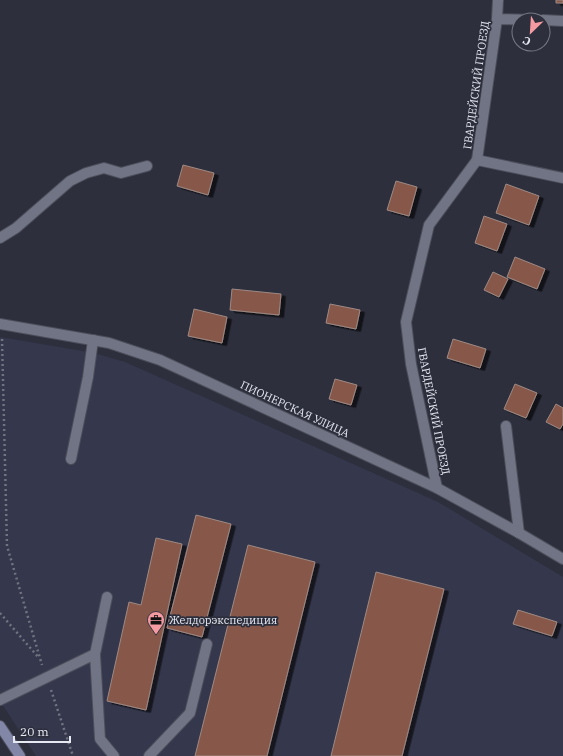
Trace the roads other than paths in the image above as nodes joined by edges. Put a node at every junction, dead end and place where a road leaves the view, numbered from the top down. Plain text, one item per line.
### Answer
1 (498, 0) edge
2 (497, 19) junction
3 (511, 19) edge
4 (551, 20) edge
5 (563, 21) edge
6 (477, 160) junction
7 (148, 166) dead end
8 (563, 178) edge
9 (0, 238) edge
10 (1, 324) edge
11 (93, 340) junction
12 (506, 426) dead end
13 (71, 460) dead end
14 (438, 488) junction
15 (519, 533) junction
16 (563, 559) edge
17 (106, 598) dead end
18 (208, 644) dead end
19 (95, 654) junction
20 (0, 700) edge
21 (0, 726) edge
22 (20, 756) edge
23 (114, 756) edge
24 (149, 756) edge

1 - 2 street, ГВАРДЕЙСКИЙ ПРОЕЗД
2 - 3 street
2 - 6 street, ГВАРДЕЙСКИЙ ПРОЕЗД
4 - 5 street
6 - 8 street
6 - 14 street, ГВАРДЕЙСКИЙ ПРОЕЗД
7 - 9 street
10 - 11 street, ПИОНЕРСКАЯ УЛИЦА
11 - 13 street
11 - 14 street, ПИОНЕРСКАЯ УЛИЦА
12 - 15 street
14 - 15 street, ПИОНЕРСКАЯ УЛИЦА
15 - 16 street, ПИОНЕРСКАЯ УЛИЦА
17 - 19 street
18 - 24 street
19 - 20 street
19 - 23 street
21 - 22 main road

